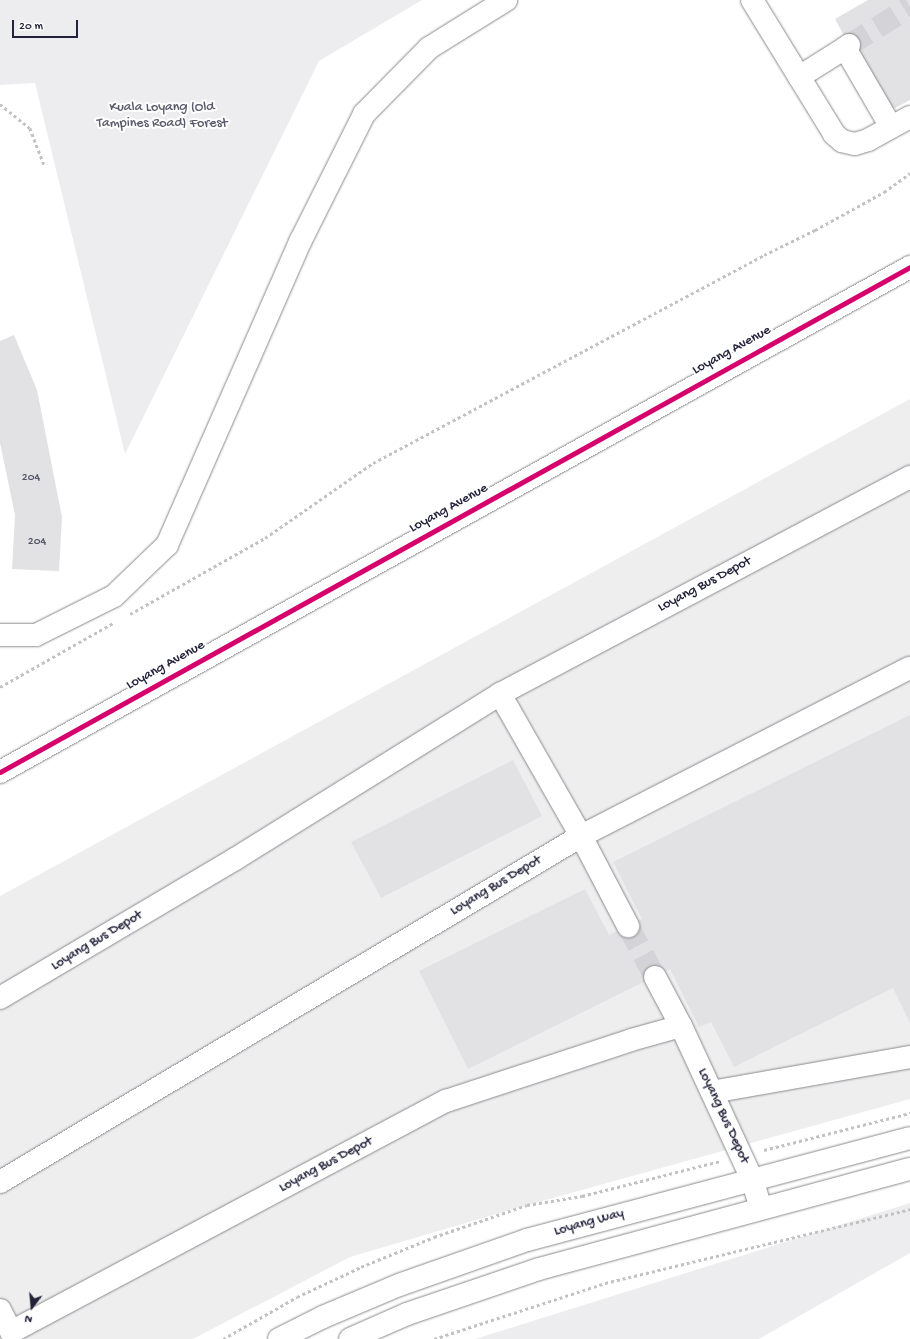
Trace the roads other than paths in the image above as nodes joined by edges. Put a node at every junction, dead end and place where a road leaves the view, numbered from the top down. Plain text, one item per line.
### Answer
1 (506, 0) edge
2 (752, 0) edge
3 (799, 77) junction
4 (910, 117) edge
5 (891, 127) junction
6 (910, 267) edge
7 (910, 477) edge
8 (0, 635) edge
9 (910, 668) edge
10 (500, 694) junction
11 (0, 772) edge
12 (581, 836) junction
13 (628, 926) tunnel mouth
14 (654, 976) tunnel mouth
15 (0, 998) edge
16 (681, 1026) junction
17 (910, 1057) edge
18 (712, 1092) junction
19 (910, 1138) edge
20 (910, 1169) edge
21 (752, 1179) junction
22 (0, 1182) edge
23 (761, 1208) junction
24 (0, 1310) edge
25 (279, 1339) edge
26 (350, 1339) edge

1 - 8 main road
2 - 3 main road
3 - 5 main road
3 - 5 main road
4 - 5 main road
6 - 11 main road, Loyang Avenue
7 - 10 main road, Loyang Bus Depot
9 - 12 main road, Loyang Bus Depot
10 - 12 main road
10 - 15 main road, Loyang Bus Depot
12 - 13 main road
12 - 22 main road, Loyang Bus Depot
14 - 16 main road, Loyang Bus Depot
16 - 18 main road, Loyang Bus Depot
16 - 24 main road, Loyang Bus Depot
17 - 18 main road
18 - 21 main road, Loyang Bus Depot
19 - 21 main road, Loyang Way
20 - 23 main road
21 - 23 main road, Loyang Bus Depot
21 - 25 main road, Loyang Way
23 - 26 main road

